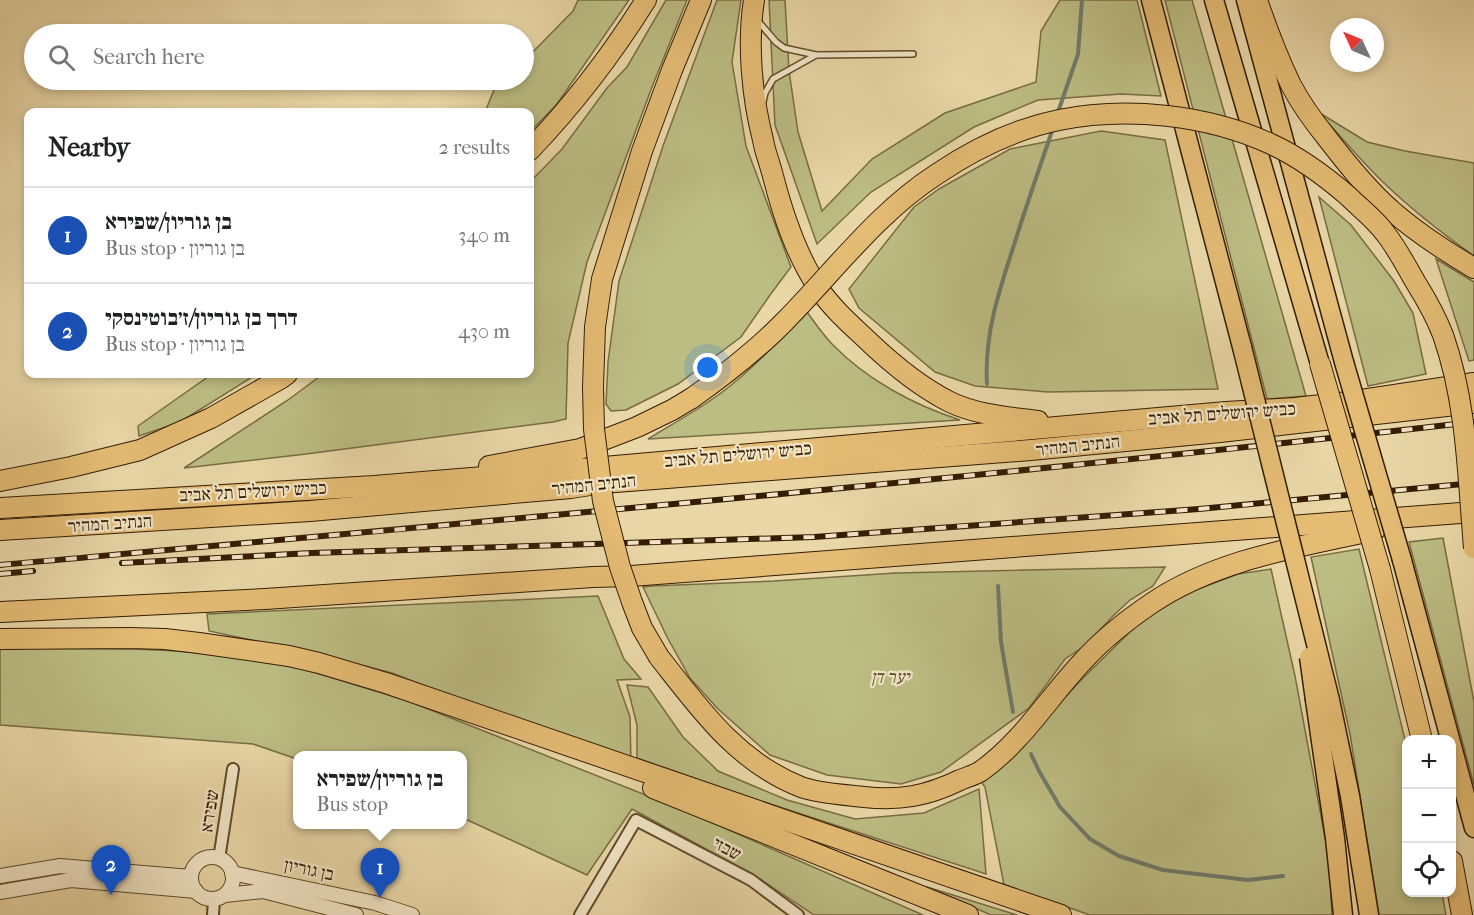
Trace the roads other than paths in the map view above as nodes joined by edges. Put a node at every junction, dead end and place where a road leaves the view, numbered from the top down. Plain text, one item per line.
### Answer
1 (646, 0) edge
2 (701, 0) edge
3 (1151, 0) edge
4 (1214, 0) edge
5 (1246, 0) edge
6 (1257, 0) edge
7 (753, 7) edge
8 (913, 54) dead end
9 (816, 55) junction
10 (760, 124) junction
11 (534, 146) edge
12 (1474, 268) edge
13 (1320, 364) joint
14 (281, 378) edge
15 (1474, 383) edge
16 (1474, 403) edge
17 (1074, 426) junction
18 (0, 481) edge
19 (374, 486) junction
20 (331, 488) junction
21 (0, 508) edge
22 (332, 509) junction
23 (1474, 512) edge
24 (1439, 515) junction
25 (0, 530) edge
26 (1474, 548) edge
27 (0, 612) edge
28 (0, 639) edge
29 (416, 694) junction
30 (1322, 700) junction
31 (1421, 735) edge
32 (233, 769) dead end
33 (1474, 828) edge
34 (219, 859) junction
35 (842, 863) junction
36 (232, 873) junction
37 (0, 876) edge
38 (191, 877) junction
39 (1456, 883) edge
40 (196, 891) junction
41 (0, 892) edge
42 (219, 897) junction
43 (213, 915) edge
44 (356, 915) edge
45 (412, 915) edge
46 (580, 915) edge
47 (798, 915) edge
48 (946, 915) edge
49 (968, 915) edge
50 (1061, 915) edge
51 (1343, 915) edge
52 (1369, 915) edge
53 (1462, 915) edge

1 - 11 highway
2 - 24 highway, bridge
3 - 30 highway, bridge
4 - 13 highway
5 - 33 highway, bridge
6 - 12 highway
7 - 9 lane
7 - 10 highway
8 - 9 lane
9 - 10 lane
10 - 17 highway
13 - 31 highway, bridge
14 - 18 highway
15 - 17 highway, כביש ירושלים תל אביב
16 - 22 highway, הנתיב המהיר
17 - 19 highway, כביש ירושלים תל אביב
19 - 20 highway, כביש ירושלים תל אביב
19 - 26 highway, bridge
20 - 21 highway, כביש ירושלים תל אביב
20 - 22 lane
22 - 25 highway, הנתיב המהיר
23 - 24 highway
24 - 27 highway
28 - 29 highway
29 - 35 highway
29 - 50 highway
30 - 51 highway
30 - 52 highway
32 - 34 street, שפירא
34 - 36 street
34 - 38 street
35 - 48 highway
35 - 49 highway
36 - 42 street
36 - 45 street, בן גוריון
37 - 38 street
38 - 40 street
39 - 53 highway
40 - 41 street
40 - 42 street
42 - 43 street
42 - 44 street, בן גוריון
46 - 47 street, שבזי

